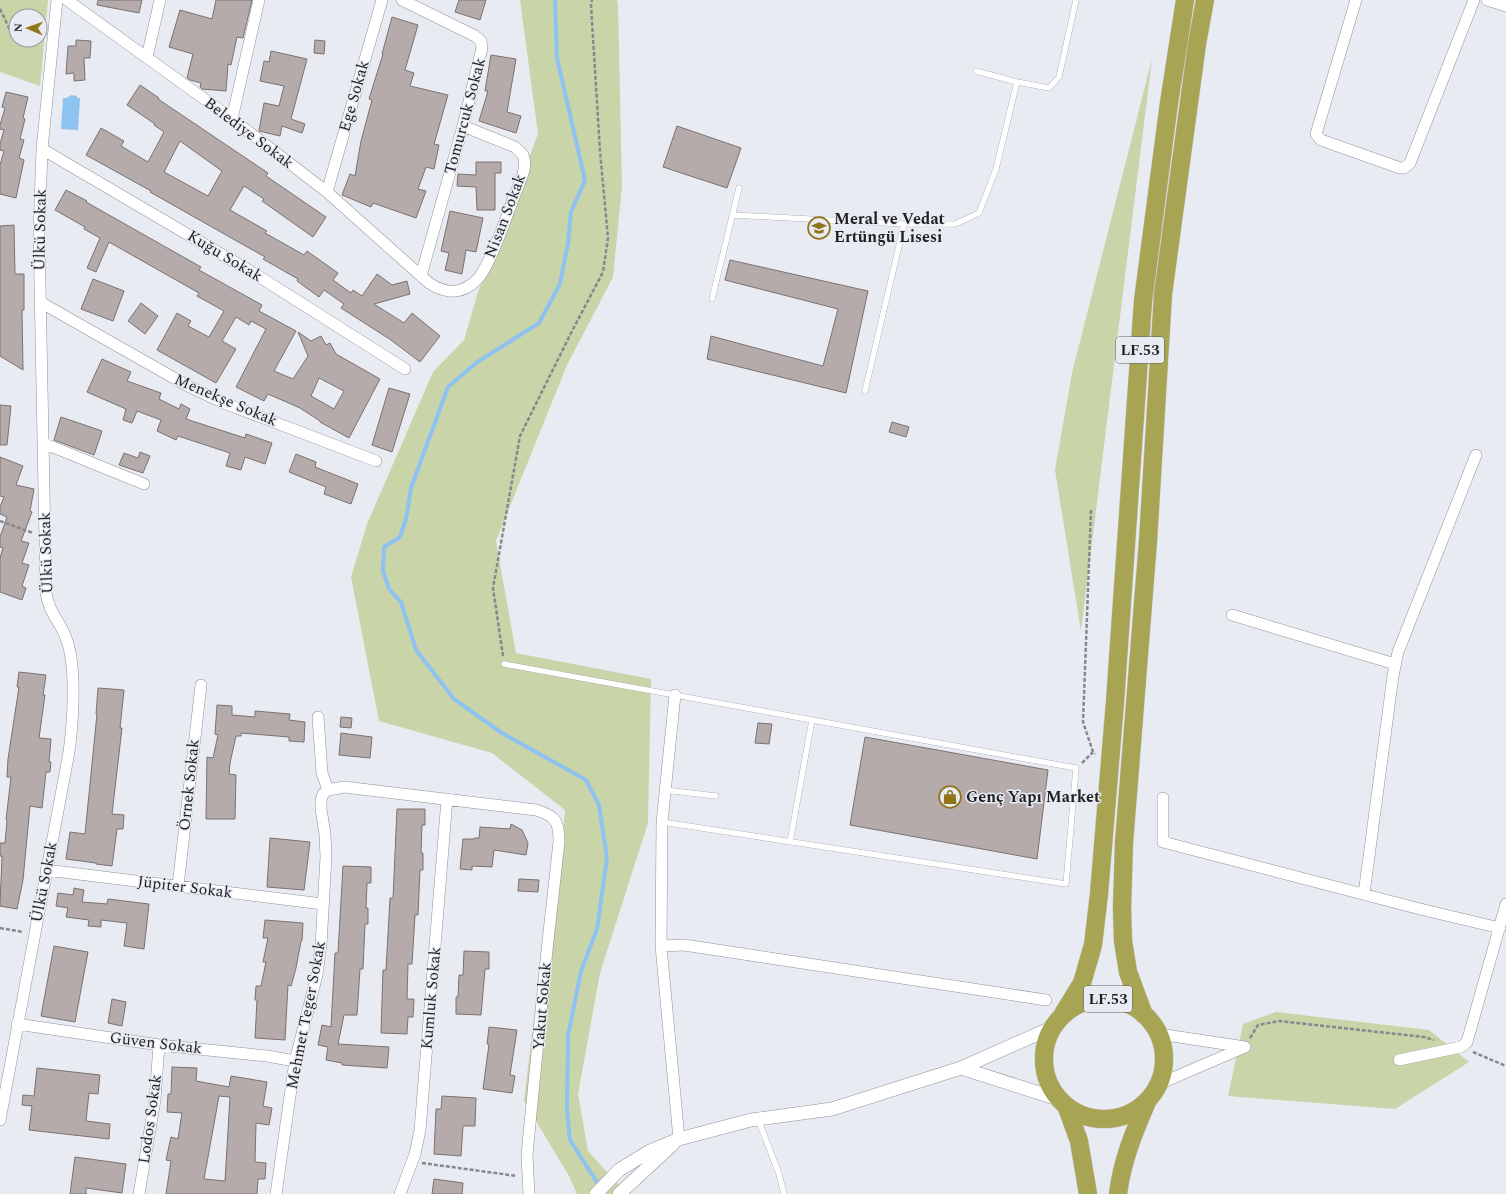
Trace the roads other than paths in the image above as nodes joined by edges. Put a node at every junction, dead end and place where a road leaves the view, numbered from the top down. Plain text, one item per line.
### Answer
1 (57, 0) edge
2 (67, 0) edge
3 (160, 0) edge
4 (259, 0) edge
5 (382, 0) edge
6 (402, 0) edge
7 (1076, 0) edge
8 (1185, 0) edge
9 (1205, 0) edge
10 (1356, 0) edge
11 (1474, 0) edge
12 (1487, 0) edge
13 (1506, 6) edge
14 (147, 57) junction
15 (976, 71) dead end
16 (1017, 82) junction
17 (232, 119) junction
18 (463, 126) junction
19 (42, 149) junction
20 (739, 188) dead end
21 (327, 192) junction
22 (733, 215) junction
23 (904, 224) junction
24 (421, 276) junction
25 (712, 299) dead end
26 (40, 302) junction
27 (405, 369) dead end
28 (866, 391) dead end
29 (43, 443) junction
30 (1476, 454) dead end
31 (376, 461) dead end
32 (144, 484) dead end
33 (1232, 615) dead end
34 (504, 664) road end
35 (1395, 664) junction
36 (201, 685) dead end
37 (675, 695) junction
38 (318, 717) dead end
39 (812, 720) junction
40 (328, 790) junction
41 (665, 790) junction
42 (716, 796) dead end
43 (1163, 798) dead end
44 (447, 799) junction
45 (662, 822) junction
46 (790, 842) junction
47 (46, 870) junction
48 (178, 886) junction
49 (1364, 894) junction
50 (323, 904) junction
51 (1506, 904) edge
52 (1500, 928) junction
53 (661, 946) junction
54 (1046, 1000) dead end
55 (1063, 1014) junction
56 (1144, 1015) junction
57 (17, 1024) junction
58 (1051, 1028) junction
59 (1159, 1034) junction
60 (160, 1044) junction
61 (1399, 1060) dead end
62 (295, 1061) junction
63 (961, 1068) junction
64 (1159, 1084) junction
65 (1147, 1101) junction
66 (1062, 1103) junction
67 (758, 1119) junction
68 (0, 1120) edge
69 (679, 1139) junction
70 (139, 1194) edge
71 (276, 1194) edge
72 (400, 1194) edge
73 (529, 1194) edge
74 (596, 1194) edge
75 (619, 1194) edge
76 (784, 1194) edge
77 (1088, 1194) edge
78 (1118, 1194) edge

1 - 19 street, Ülkü Sokak
2 - 14 street, Belediye Sokak
3 - 14 street
4 - 17 street
5 - 21 street, Ege Sokak
6 - 18 street, Tomurcuk Sokak
7 - 16 lane
8 - 55 highway, LF.53
9 - 56 highway, LF.53
10 - 11 street
12 - 13 street
14 - 17 street, Belediye Sokak
15 - 16 lane
16 - 23 lane
17 - 21 street, Belediye Sokak
18 - 24 street, Tomurcuk Sokak
18 - 24 street, Nisan Sokak
19 - 26 street, Ülkü Sokak
19 - 27 street, Kuğu Sokak
20 - 22 lane
21 - 24 street, Belediye Sokak
22 - 23 lane
22 - 25 lane
23 - 28 lane
26 - 29 street, Ülkü Sokak
26 - 31 street, Menekşe Sokak
29 - 32 street
29 - 47 street, Ülkü Sokak
30 - 35 street
33 - 35 street
34 - 37 lane
35 - 49 street
36 - 48 street, Örnek Sokak
37 - 39 lane
37 - 41 street
38 - 40 street
39 - 46 lane
39 - 46 lane
40 - 44 street
40 - 50 street, Mehmet Teger Sokak
41 - 42 lane
41 - 45 street
43 - 49 street
44 - 72 street, Kumluk Sokak
44 - 73 street, Yakut Sokak
45 - 46 lane
45 - 53 street
47 - 48 street, Jüpiter Sokak
47 - 57 street, Ülkü Sokak
48 - 50 street, Jüpiter Sokak
49 - 52 street
50 - 62 street, Mehmet Teger Sokak
51 - 52 street
52 - 61 street
53 - 54 street
53 - 69 street
55 - 56 highway, LF.53
55 - 58 highway, LF.53
56 - 59 highway, LF.53
57 - 60 street, Güven Sokak
57 - 68 street, Ülkü Sokak
58 - 63 street
58 - 66 highway, LF.53
59 - 64 highway, LF.53
59 - 64 street
60 - 62 street, Güven Sokak
60 - 70 street, Lodos Sokak
62 - 71 street, Mehmet Teger Sokak
63 - 66 street
63 - 67 street
64 - 65 highway, LF.53
65 - 66 highway, LF.53
65 - 78 highway, LF.53
66 - 77 highway, LF.53
67 - 69 street
67 - 76 lane
69 - 74 street
69 - 75 street

